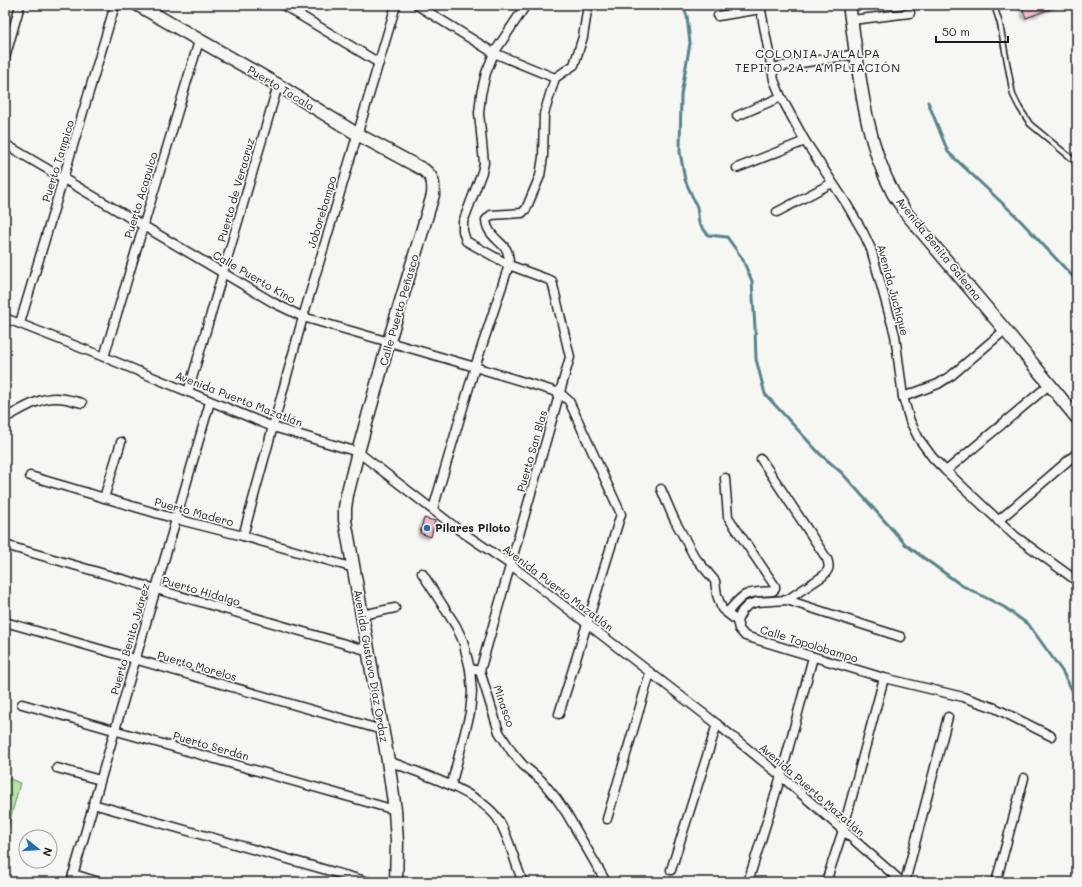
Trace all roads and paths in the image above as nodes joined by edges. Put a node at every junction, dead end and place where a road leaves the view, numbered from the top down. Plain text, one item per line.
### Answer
1 (20, 5) edge
2 (115, 5) edge
3 (138, 5) edge
4 (283, 5) edge
5 (396, 5) edge
6 (417, 5) edge
7 (526, 5) edge
8 (588, 5) edge
9 (849, 5) edge
10 (994, 5) edge
11 (761, 7) edge
12 (910, 13) dead end
13 (718, 16) dead end
14 (852, 20) junction
15 (199, 40) junction
16 (494, 52) junction
17 (857, 54) junction
18 (5, 58) edge
19 (379, 63) junction
20 (771, 68) junction
21 (555, 78) junction
22 (278, 85) junction
23 (781, 97) junction
24 (737, 116) dead end
25 (357, 134) junction
26 (805, 142) junction
27 (5, 144) edge
28 (1077, 163) edge
29 (737, 168) dead end
30 (424, 170) joint
31 (64, 179) junction
32 (832, 182) junction
33 (777, 212) dead end
34 (143, 225) junction
35 (509, 265) junction
36 (223, 273) junction
37 (303, 317) junction
38 (5, 318) edge
39 (20, 323) junction
40 (1005, 330) junction
41 (389, 341) junction
42 (104, 357) junction
43 (475, 367) junction
44 (1049, 385) junction
45 (188, 392) junction
46 (560, 393) junction
47 (903, 397) junction
48 (210, 402) junction
49 (82, 403) dead end
50 (5, 418) edge
51 (1077, 418) edge
52 (273, 427) junction
53 (121, 442) dead end
54 (358, 452) junction
55 (1077, 453) edge
56 (761, 459) dead end
57 (946, 471) junction
58 (30, 476) dead end
59 (725, 478) dead end
60 (661, 489) dead end
61 (104, 498) junction
62 (433, 509) junction
63 (176, 519) junction
64 (998, 521) junction
65 (243, 536) junction
66 (5, 546) edge
67 (511, 564) junction
68 (354, 568) junction
69 (422, 573) dead end
70 (1077, 581) edge
71 (155, 590) junction
72 (787, 600) junction
73 (395, 608) dead end
74 (727, 613) junction
75 (362, 615) junction
76 (737, 621) junction
77 (5, 622) edge
78 (588, 623) junction
79 (901, 637) dead end
80 (369, 651) junction
81 (813, 657) junction
82 (135, 660) junction
83 (470, 669) junction
84 (480, 671) junction
85 (650, 673) junction
86 (884, 678) junction
87 (22, 704) dead end
88 (559, 714) dead end
89 (948, 717) dead end
90 (717, 724) junction
91 (114, 730) junction
92 (382, 730) junction
93 (1051, 736) dead end
94 (388, 761) junction
95 (57, 768) dead end
96 (781, 776) junction
97 (1024, 778) dead end
98 (100, 780) junction
99 (451, 786) junction
100 (93, 804) junction
101 (395, 810) junction
102 (606, 819) dead end
103 (843, 830) junction
104 (671, 870) dead end
105 (72, 878) edge
106 (99, 882) edge
107 (369, 882) edge
108 (396, 882) edge
109 (522, 882) edge
110 (606, 882) edge
111 (748, 882) edge
112 (826, 882) edge
113 (902, 882) edge
114 (905, 882) edge
115 (996, 882) edge

1 - 18 street
2 - 31 street, Puerto Tampico
3 - 15 street, Puerto Tacala
4 - 19 street
5 - 19 street, Joborebampo
6 - 16 street
7 - 16 street
8 - 21 street
9 - 14 street, Avenida Benita Galeana
10 - 28 lane
11 - 13 street
11 - 20 street, Avenida Juchique
12 - 14 street
14 - 17 street, Avenida Benita Galeana
15 - 22 street, Puerto Tacala
15 - 34 street, Puerto Acapulco
16 - 21 street
16 - 35 street
17 - 20 street
17 - 40 street, Avenida Benita Galeana
19 - 25 street, Joborebampo
20 - 23 street, Avenida Juchique
21 - 35 street
22 - 25 street, Puerto Tacala
22 - 36 street, Puerto de Veracruz
23 - 24 street
23 - 26 street, Avenida Juchique
25 - 30 street, Puerto Tacala
25 - 37 street, Joborebampo
26 - 29 street
26 - 32 street, Avenida Juchique
27 - 31 street, Calle Puerto Kino
30 - 41 street, Calle Puerto Peñasco
31 - 34 street, Calle Puerto Kino
31 - 39 street, Puerto Tampico
32 - 33 street
32 - 47 street, Avenida Juchique
34 - 36 street, Calle Puerto Kino
34 - 42 street, Puerto Acapulco
35 - 43 street
35 - 46 street, Puerto San Blas
36 - 37 street, Calle Puerto Kino
36 - 45 street, Puerto de Veracruz
37 - 41 street, Calle Puerto Kino
37 - 52 street, Joborebampo
38 - 39 street, Avenida Puerto Mazatlán
39 - 42 street, Avenida Puerto Mazatlán
40 - 44 street, Avenida Benita Galeana
40 - 47 street
41 - 43 street, Calle Puerto Kino
41 - 54 street, Calle Puerto Peñasco
42 - 45 street, Avenida Puerto Mazatlán
43 - 46 street, Calle Puerto Kino
43 - 62 street
44 - 51 street, Avenida Benita Galeana
44 - 57 street
45 - 48 street, Avenida Puerto Mazatlán
46 - 67 street, Puerto San Blas
46 - 78 street
47 - 57 street, Avenida Juchique
48 - 52 street, Avenida Puerto Mazatlán
48 - 63 street, Puerto Benito Juárez
49 - 50 street
52 - 54 street, Avenida Puerto Mazatlán
52 - 65 street, Joborebampo
53 - 61 street
54 - 62 street, Avenida Puerto Mazatlán
54 - 68 street, Avenida Gustavo Díaz Ordaz
55 - 64 street
56 - 72 street
57 - 64 street, Avenida Juchique
58 - 61 street, Puerto Madero
59 - 74 street
60 - 74 street
61 - 63 street, Puerto Madero
62 - 67 street, Avenida Puerto Mazatlán
63 - 65 street, Puerto Madero
63 - 71 street, Puerto Benito Juárez
64 - 70 street, Avenida Juchique
65 - 68 street, Puerto Madero
66 - 71 street, Puerto Hidalgo
67 - 78 street, Avenida Puerto Mazatlán
67 - 84 street, Puerto San Blas
68 - 75 street, Avenida Gustavo Díaz Ordaz
69 - 83 street
71 - 80 street, Puerto Hidalgo
71 - 82 street, Puerto Benito Juárez
72 - 76 street
72 - 79 street
73 - 75 street
74 - 76 street, Calle Topolobampo
75 - 80 street, Avenida Gustavo Díaz Ordaz
76 - 81 street, Calle Topolobampo
77 - 82 street, Puerto Morelos
78 - 85 street, Avenida Puerto Mazatlán
78 - 88 street
80 - 92 street, Avenida Gustavo Díaz Ordaz
81 - 86 street, Calle Topolobampo
81 - 96 street
82 - 91 street, Puerto Benito Juárez
82 - 92 street, Puerto Morelos
83 - 84 street
83 - 99 street
84 - 110 street, Minasco
85 - 90 street, Avenida Puerto Mazatlán
85 - 102 street
86 - 93 street, Calle Topolobampo
86 - 103 street
87 - 91 street, Puerto Serdán
89 - 114 street
90 - 96 street, Avenida Puerto Mazatlán
90 - 104 street
91 - 98 street, Puerto Benito Juárez
91 - 101 street, Puerto Serdán
92 - 94 street, Avenida Gustavo Díaz Ordaz
94 - 99 street
94 - 101 street, Avenida Gustavo Díaz Ordaz
95 - 98 street
96 - 103 street, Avenida Puerto Mazatlán
96 - 111 street
97 - 115 street
98 - 100 street, Puerto Benito Juárez
99 - 109 street
100 - 105 street, Puerto Benito Juárez
100 - 107 street
101 - 108 street, Avenida Gustavo Díaz Ordaz
103 - 112 street
103 - 113 street, Avenida Puerto Mazatlán
105 - 106 street

